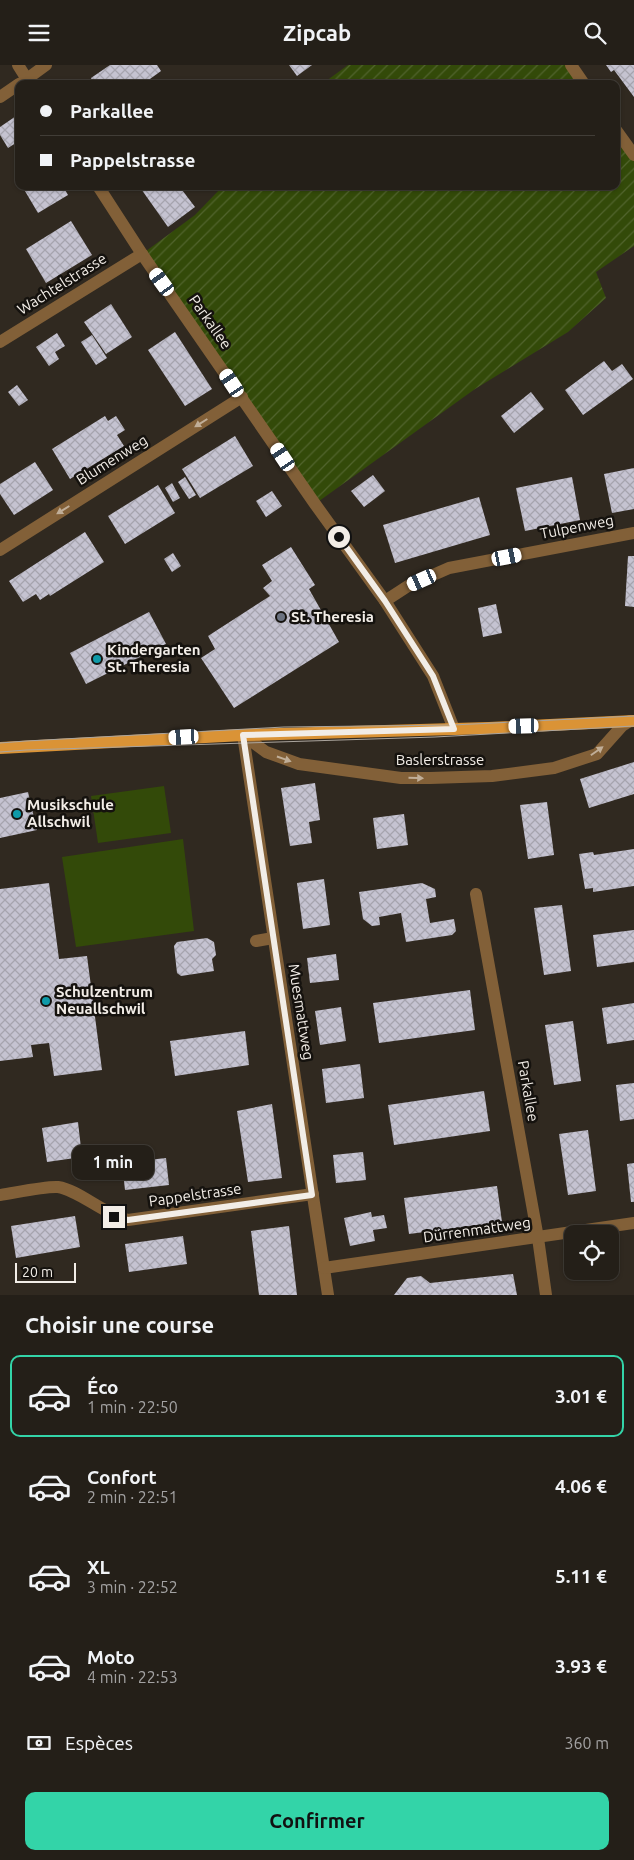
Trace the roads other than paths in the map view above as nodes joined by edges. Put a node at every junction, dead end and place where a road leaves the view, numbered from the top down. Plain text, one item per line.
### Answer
1 (18, 65) edge
2 (46, 65) edge
3 (570, 65) edge
4 (23, 80) edge
5 (28, 80) edge
6 (581, 80) edge
7 (15, 88) edge
8 (0, 97) edge
9 (620, 135) edge
10 (634, 155) edge
11 (101, 190) edge
12 (142, 254) junction
13 (0, 342) edge
14 (242, 397) junction
15 (634, 533) edge
16 (0, 550) edge
17 (385, 601) junction
18 (632, 721) edge
19 (454, 729) junction
20 (243, 735) junction
21 (0, 748) edge
22 (476, 894) dead end
23 (273, 938) junction
24 (256, 941) dead end
25 (0, 1195) edge
26 (312, 1195) junction
27 (634, 1223) edge
28 (538, 1238) junction
29 (324, 1268) junction
30 (328, 1295) edge
31 (546, 1295) edge

1 - 4 street
2 - 5 street
3 - 6 street
7 - 8 street
9 - 10 street
11 - 12 street, Parkallee
12 - 13 street, Wachtelstrasse
12 - 14 street, Parkallee
14 -> 16 street, Blumenweg
14 - 17 street, Parkallee
15 - 17 street, Tulpenweg
17 - 19 street, Parkallee
18 - 19 main road, Baslerstrasse
20 -> 18 street, Baslerstrasse
19 - 20 main road, Baslerstrasse
20 - 21 main road, Baslerstrasse
20 - 23 street, Muesmattweg
22 - 28 street, Parkallee
23 - 24 street
23 - 26 street, Muesmattweg
25 - 26 street, Pappelstrasse
26 - 29 street, Muesmattweg
27 - 28 street, Dürrenmattweg
28 - 29 street, Dürrenmattweg
28 - 31 street, Parkallee
29 - 30 street, Muesmattweg

